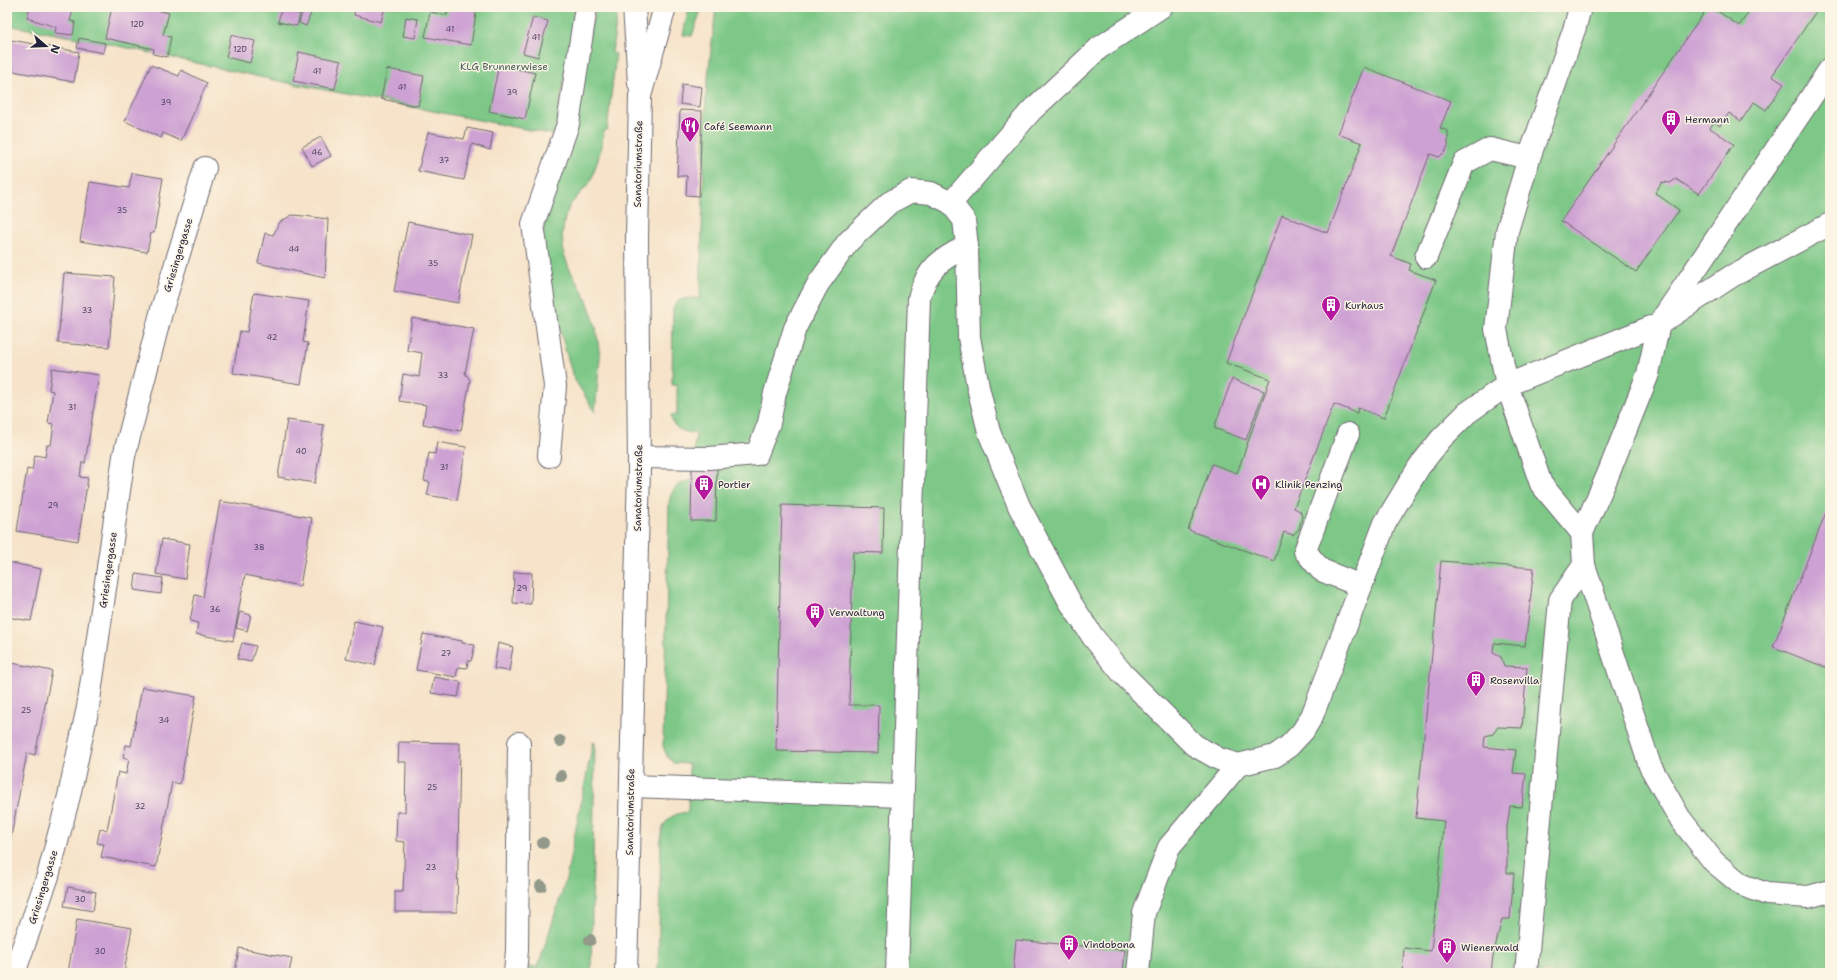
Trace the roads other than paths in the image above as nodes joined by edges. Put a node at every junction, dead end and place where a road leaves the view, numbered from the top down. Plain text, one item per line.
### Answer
1 (586, 7) edge
2 (634, 7) edge
3 (665, 7) edge
4 (1161, 7) edge
5 (1580, 7) edge
6 (1830, 68) edge
7 (640, 96) junction
8 (1529, 158) junction
9 (205, 168) dead end
10 (951, 202) junction
11 (1830, 224) edge
12 (967, 246) junction
13 (1426, 257) dead end
14 (1659, 324) junction
15 (1507, 385) junction
16 (1348, 434) dead end
17 (549, 456) dead end
18 (639, 457) junction
19 (1582, 533) junction
20 (1584, 565) junction
21 (1361, 586) junction
22 (519, 743) dead end
23 (1238, 765) junction
24 (631, 786) junction
25 (902, 796) junction
26 (1830, 891) edge
27 (14, 973) edge
28 (515, 973) edge
29 (626, 973) edge
30 (897, 973) edge
31 (1138, 973) edge
32 (1526, 973) edge

1 - 17 street
2 - 7 street
3 - 7 street, Sanatoriumstraße
4 - 10 street
5 - 8 street
6 - 14 street
7 - 18 street, Sanatoriumstraße
8 - 13 street
8 - 15 street
9 - 27 street, Griesingergasse
10 - 12 street
10 - 18 street
11 - 14 street
12 - 23 street
12 - 25 street
14 - 15 street
14 - 19 street
15 - 19 street
15 - 21 street
16 - 21 street
18 - 24 street, Sanatoriumstraße
19 - 20 street
20 - 26 street
20 - 32 street
21 - 23 street
22 - 28 street
23 - 31 street
24 - 25 street
24 - 29 street, Sanatoriumstraße
25 - 30 street

